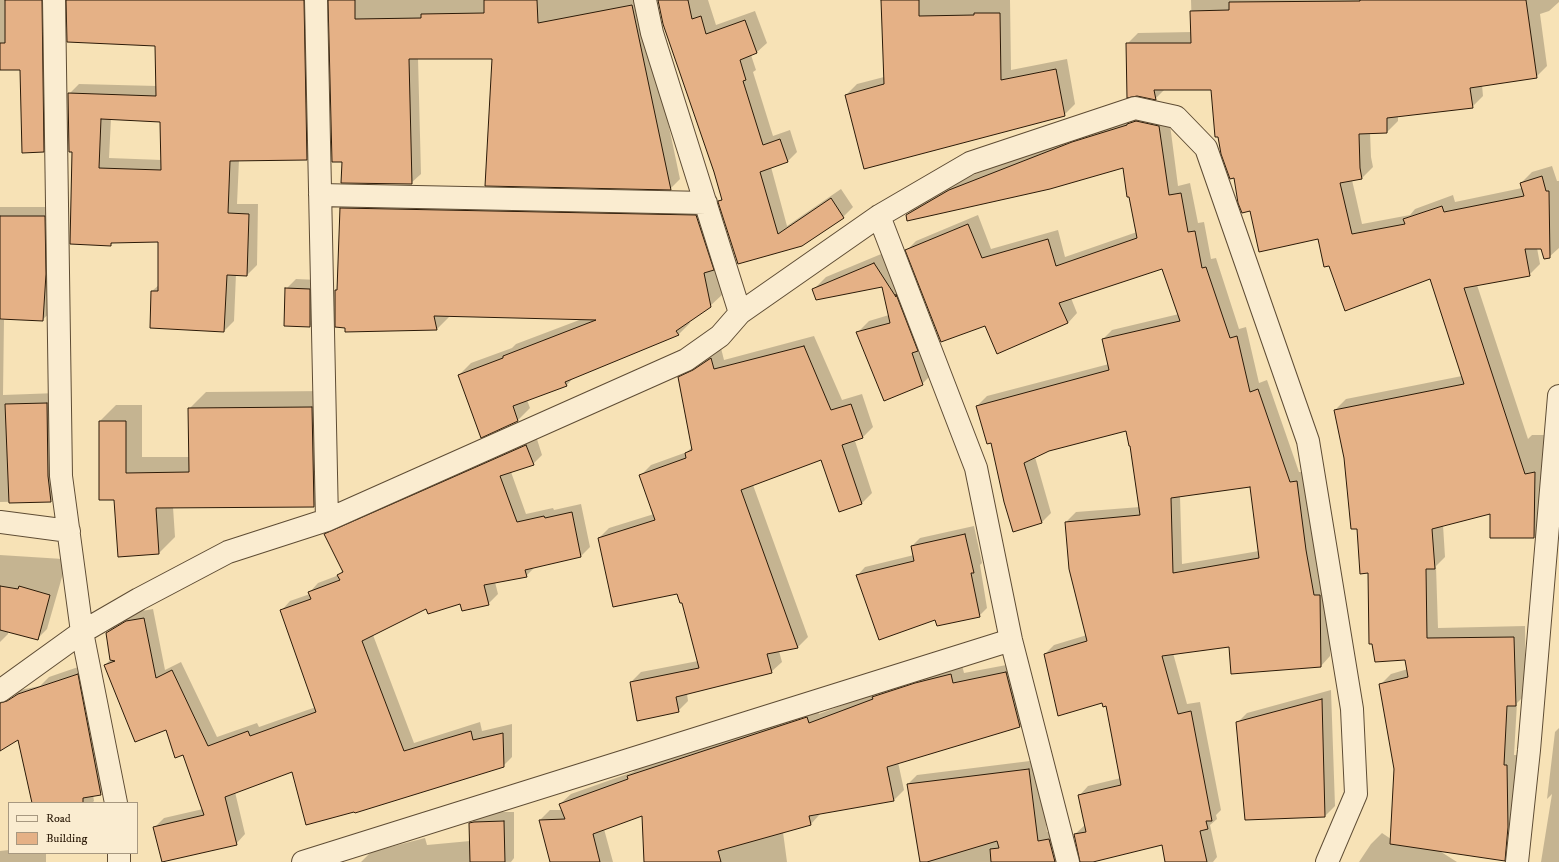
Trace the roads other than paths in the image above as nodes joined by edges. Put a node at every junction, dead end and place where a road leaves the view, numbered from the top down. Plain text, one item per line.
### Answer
1 (54, 0) edge
2 (316, 0) edge
3 (645, 0) edge
4 (320, 195) junction
5 (706, 203) junction
6 (879, 216) junction
7 (740, 313) junction
8 (1559, 396) edge
9 (327, 520) junction
10 (0, 522) edge
11 (69, 531) junction
12 (82, 632) junction
13 (1011, 640) junction
14 (0, 691) edge
15 (116, 802) edge
16 (303, 862) edge
17 (1068, 862) edge
18 (1327, 862) edge
19 (1516, 862) edge

1 - 11 street
2 - 4 street
3 - 5 street
4 - 5 street
4 - 9 street
5 - 7 street
6 - 7 street
6 - 13 street
6 - 18 street
7 - 9 street
8 - 19 street
9 - 12 street
10 - 11 street
11 - 12 street
12 - 14 street
12 - 15 street
13 - 16 street
13 - 17 street

